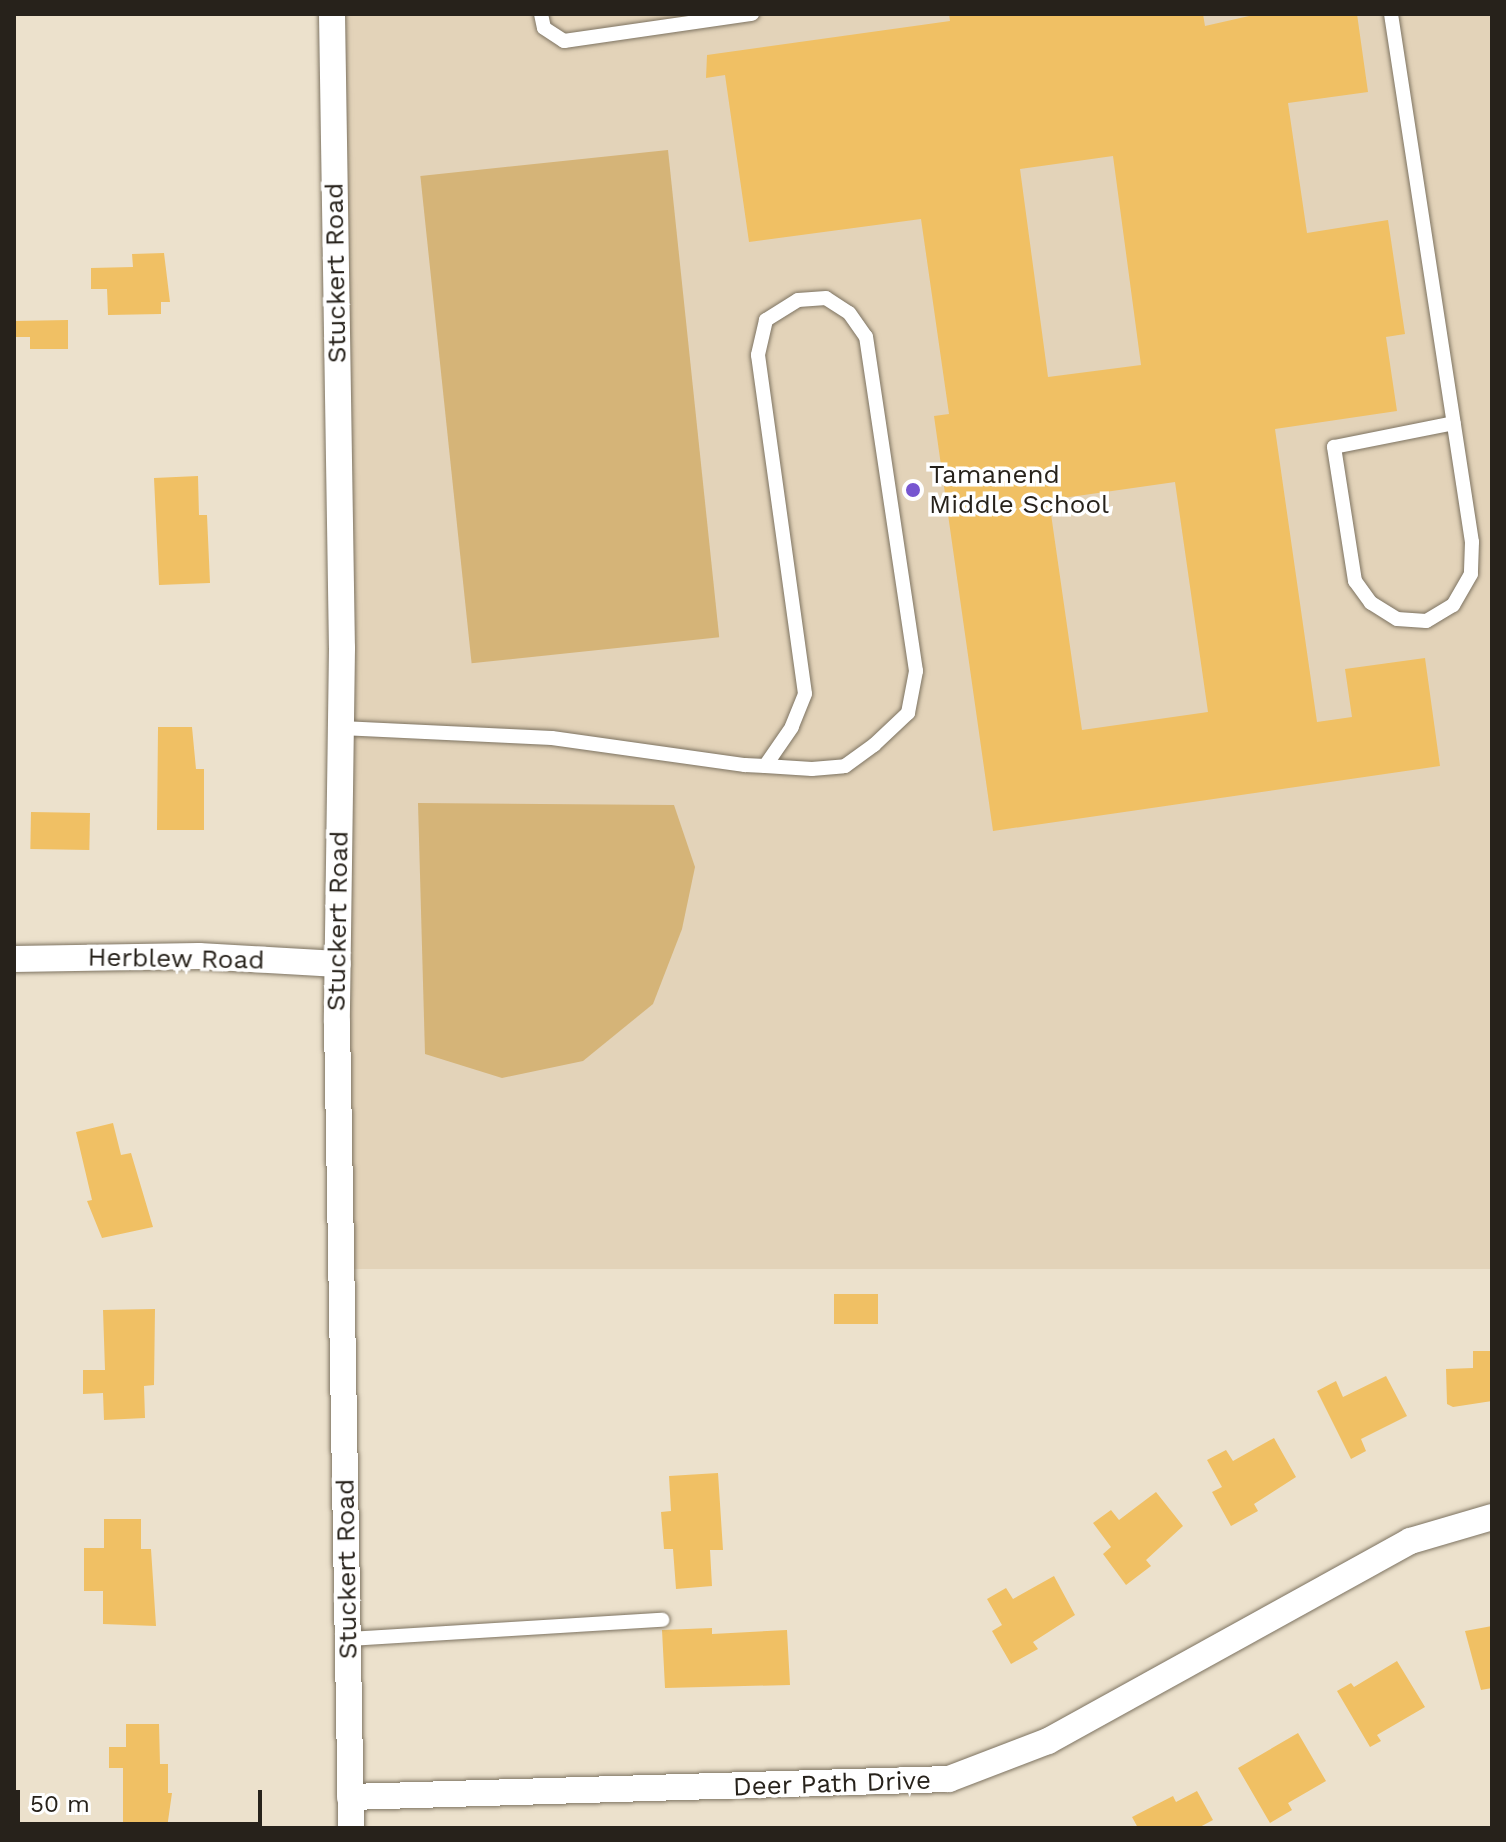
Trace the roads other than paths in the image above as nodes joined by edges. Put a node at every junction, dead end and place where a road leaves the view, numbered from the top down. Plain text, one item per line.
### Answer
1 (332, 14) edge
2 (541, 14) edge
3 (752, 14) edge
4 (1391, 14) edge
5 (1454, 423) junction
6 (341, 728) junction
7 (765, 766) junction
8 (14, 959) edge
9 (338, 964) junction
10 (1492, 1517) edge
11 (662, 1620) dead end
12 (348, 1639) junction
13 (350, 1797) junction
14 (351, 1828) edge

1 - 6 street, Stuckert Road
2 - 3 lane
4 - 5 lane
5 - 5 lane
6 - 7 lane
6 - 9 street, Stuckert Road
7 - 7 lane
8 - 9 street, Herblew Road
9 - 12 street, Stuckert Road
10 - 13 street, Deer Path Drive
11 - 12 lane
12 - 13 street, Stuckert Road
13 - 14 street, Stuckert Road

